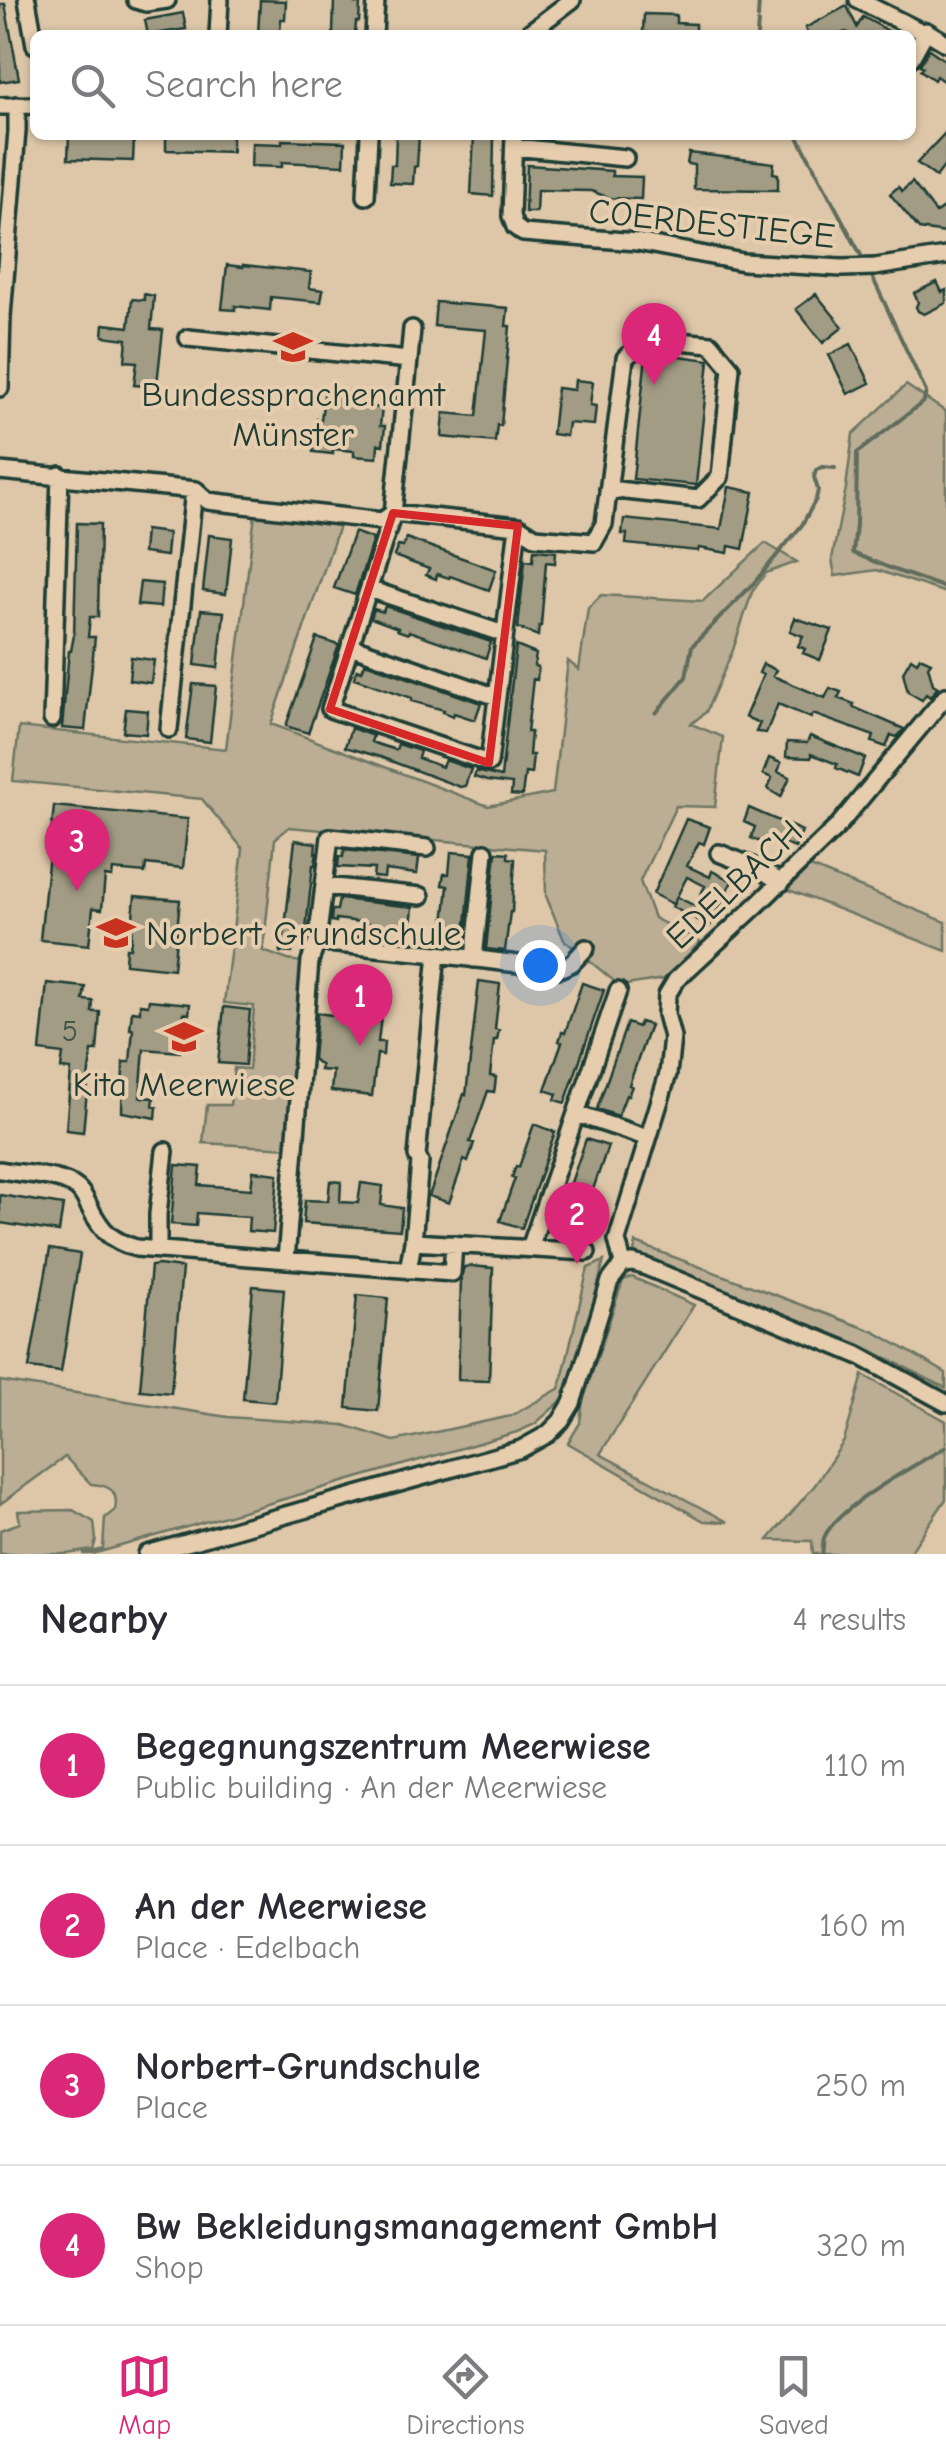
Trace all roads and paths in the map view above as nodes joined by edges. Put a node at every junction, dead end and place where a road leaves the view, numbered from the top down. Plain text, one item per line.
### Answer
1 (27, 0) edge
2 (136, 0) edge
3 (167, 0) edge
4 (220, 0) edge
5 (376, 0) edge
6 (572, 0) edge
7 (858, 0) edge
8 (32, 30) edge
9 (218, 30) edge
10 (374, 30) edge
11 (533, 30) edge
12 (924, 33) junction
13 (946, 43) edge
14 (916, 48) edge
15 (8, 105) edge
16 (369, 140) edge
17 (514, 141) edge
18 (626, 158) dead end
19 (366, 196) dead end
20 (946, 256) edge
21 (1, 316) edge
22 (412, 329) dead end
23 (188, 338) dead end
24 (409, 360) junction
25 (0, 388) edge
26 (0, 470) edge
27 (60, 475) junction
28 (608, 489) junction
29 (194, 490) junction
30 (393, 513) junction
31 (518, 526) junction
32 (370, 589) junction
33 (504, 634) junction
34 (350, 646) junction
35 (946, 696) edge
36 (497, 697) junction
37 (52, 719) dead end
38 (169, 728) dead end
39 (427, 848) dead end
40 (484, 852) dead end
41 (719, 853) dead end
42 (780, 883) junction
43 (325, 886) junction
44 (422, 896) dead end
45 (317, 942) junction
46 (586, 948) dead end
47 (437, 954) junction
48 (474, 959) junction
49 (618, 991) dead end
50 (576, 1114) junction
51 (648, 1138) junction
52 (165, 1152) dead end
53 (0, 1170) edge
54 (413, 1242) junction
55 (454, 1244) junction
56 (530, 1248) junction
57 (158, 1250) junction
58 (587, 1252) dead end
59 (286, 1260) junction
60 (623, 1264) junction
61 (408, 1270) junction
62 (946, 1403) edge
63 (147, 1554) edge

1 - 8 street
2 - 3 street
4 - 9 street
5 - 10 street
6 - 11 street
7 - 12 street
12 - 13 street
12 - 14 street
15 - 21 street
16 - 19 street
17 - 18 street
17 - 20 street, COERDESTIEGE
21 - 25 street
22 - 24 street
23 - 24 street
24 - 30 street
26 - 27 street
27 - 29 street
27 - 37 street
28 - 28 street
28 - 31 street
29 - 30 street
29 - 38 street
30 - 31 street
30 - 32 street
31 - 33 street
32 - 33 street
32 - 34 street
33 - 36 street
34 - 36 street
34 - 36 street
35 - 42 street, EDELBACH
39 - 43 street
40 - 48 street
41 - 42 street
42 - 51 street, EDELBACH
43 - 44 street
43 - 45 street
45 - 47 street
45 - 59 street
46 - 48 street
47 - 48 street
47 - 54 street
49 - 50 street
50 - 51 street
50 - 56 street
51 - 60 street, EDELBACH
52 - 57 street
53 - 57 street
54 - 55 street
54 - 61 street
55 - 56 street
55 - 61 street
56 - 58 street
57 - 59 street
59 - 61 street
60 - 62 street
60 - 63 street, EDELBACH

